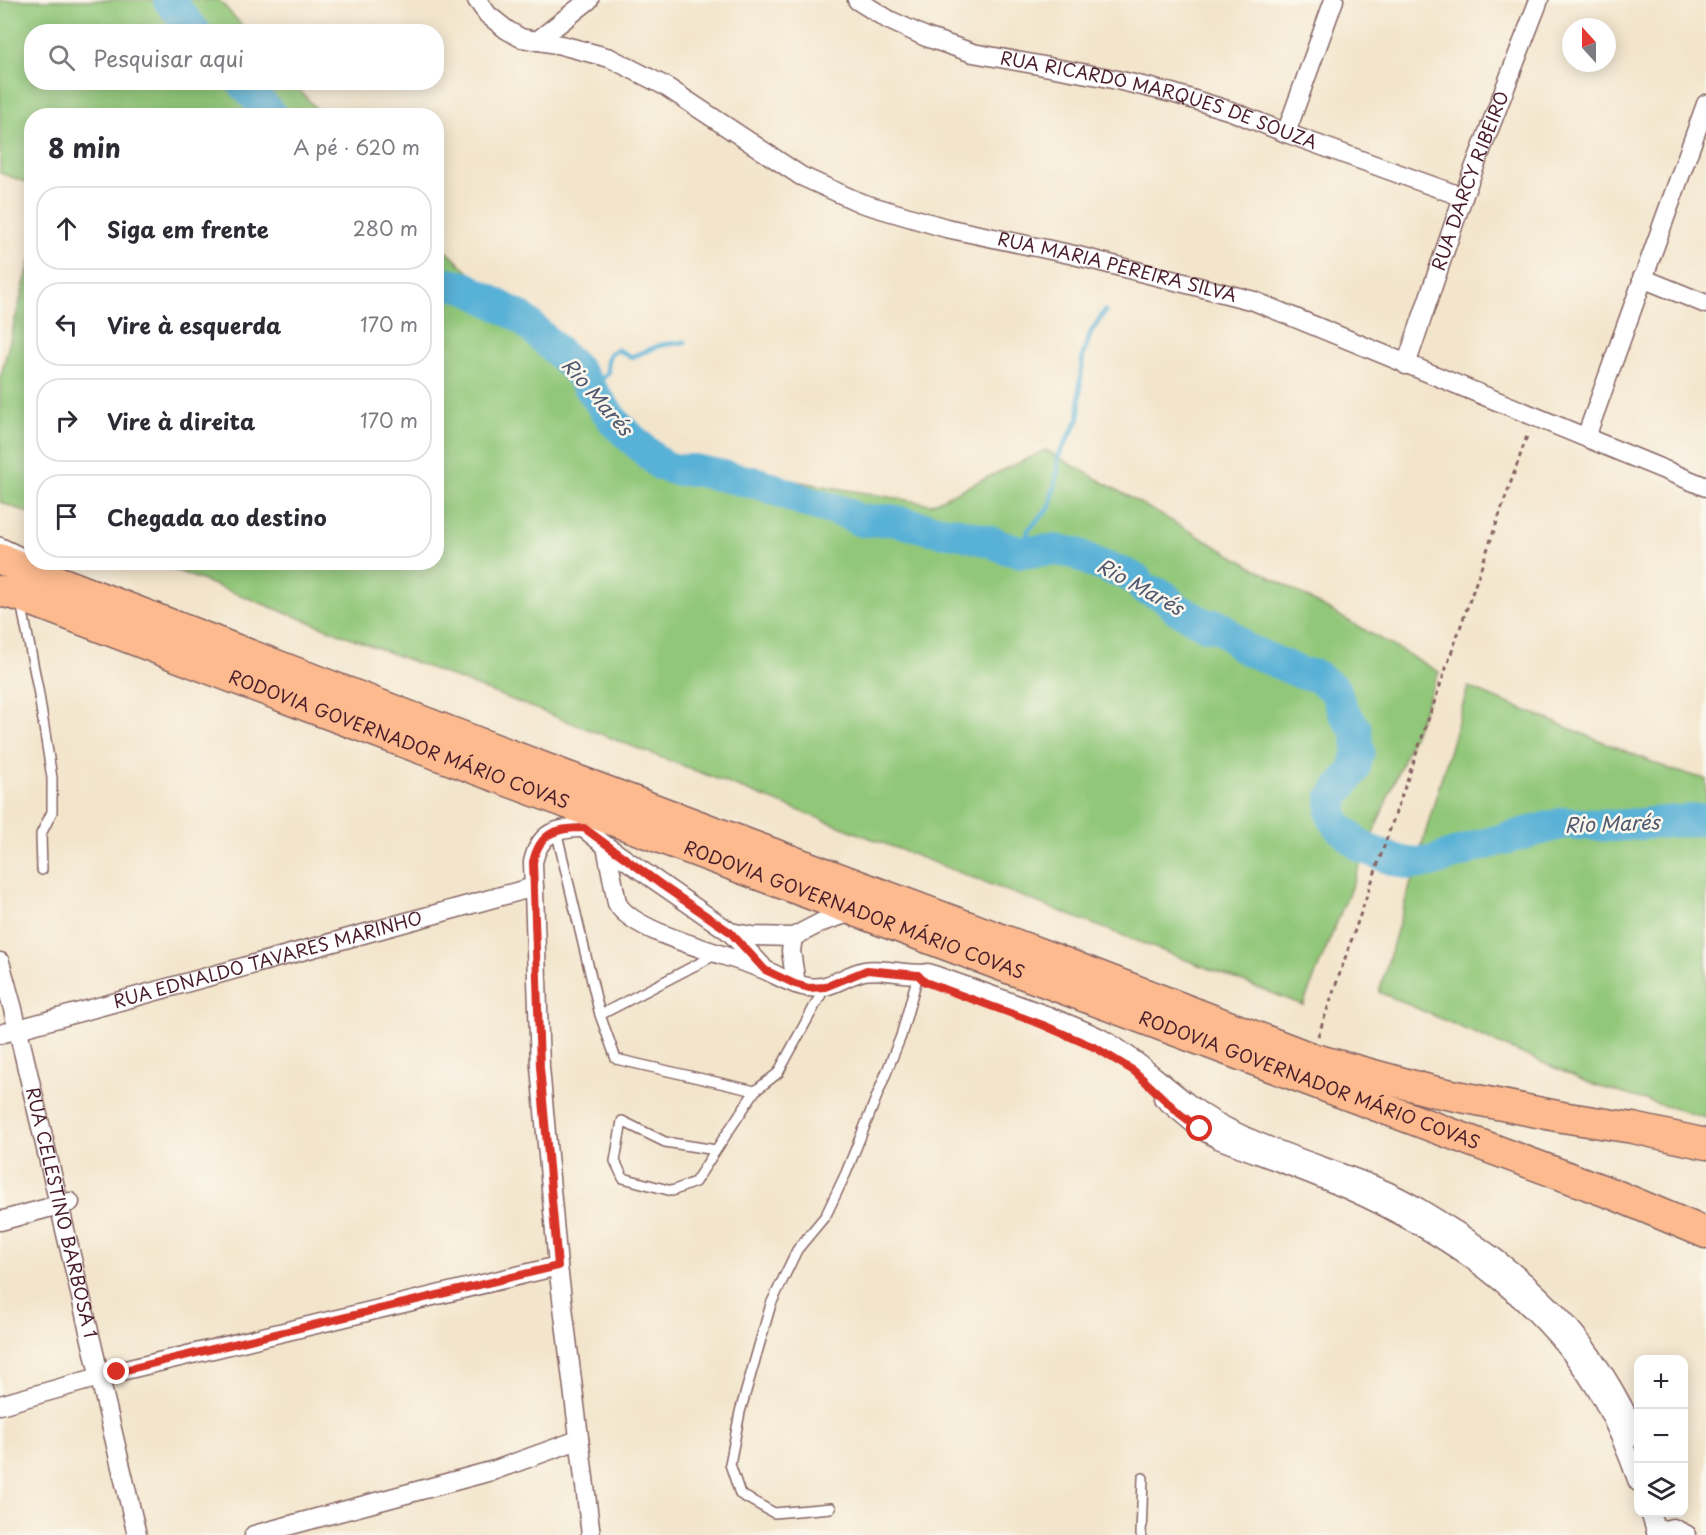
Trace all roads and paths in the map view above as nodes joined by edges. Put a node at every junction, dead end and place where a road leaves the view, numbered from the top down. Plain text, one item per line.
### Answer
1 (477, 0) edge
2 (589, 0) edge
3 (857, 0) edge
4 (1334, 0) edge
5 (1539, 0) edge
6 (537, 41) junction
7 (1706, 105) edge
8 (1286, 133) junction
9 (1463, 197) junction
10 (1642, 278) junction
11 (1706, 304) edge
12 (1406, 365) junction
13 (1534, 415) junction
14 (1586, 437) junction
15 (1706, 487) edge
16 (0, 542) edge
17 (24, 553) edge
18 (0, 559) edge
19 (24, 568) edge
20 (29, 570) edge
21 (60, 572) dead end
22 (10, 593) edge
23 (134, 610) junction
24 (538, 792) junction
25 (584, 828) junction
26 (556, 830) junction
27 (606, 846) junction
28 (42, 870) dead end
29 (534, 887) junction
30 (855, 911) junction
31 (730, 932) junction
32 (793, 937) junction
33 (718, 953) junction
34 (0, 962) edge
35 (765, 970) junction
36 (918, 975) junction
37 (795, 984) junction
38 (825, 987) junction
39 (600, 1015) junction
40 (9, 1032) edge
41 (1311, 1058) junction
42 (755, 1091) junction
43 (1706, 1144) edge
44 (716, 1150) junction
45 (65, 1203) junction
46 (0, 1221) edge
47 (1706, 1233) edge
48 (558, 1266) junction
49 (99, 1377) junction
50 (0, 1405) edge
51 (1634, 1430) edge
52 (578, 1440) junction
53 (1634, 1473) edge
54 (1143, 1478) dead end
55 (831, 1508) dead end
56 (1655, 1517) edge
57 (1669, 1530) edge
58 (136, 1535) edge
59 (254, 1535) edge
60 (591, 1535) edge
61 (1142, 1535) edge

1 - 6 street, RUA MARIA PEREIRA SILVA
2 - 6 street
3 - 8 street, RUA RICARDO MARQUES DE SOUZA
4 - 8 street
5 - 9 street, RUA DARCY RIBEIRO
6 - 12 street, RUA MARIA PEREIRA SILVA
7 - 10 street
8 - 9 street, RUA RICARDO MARQUES DE SOUZA
9 - 12 street, RUA DARCY RIBEIRO
10 - 11 street
10 - 14 street
12 - 13 street, RUA MARIA PEREIRA SILVA
13 - 14 street, RUA MARIA PEREIRA SILVA
13 - 41 path
14 - 15 street, RUA MARIA PEREIRA SILVA
16 - 17 lane
18 - 19 highway, RODOVIA GOVERNADOR MÁRIO COVAS
20 - 23 highway, RODOVIA GOVERNADOR MÁRIO COVAS
21 - 23 lane
22 - 24 highway, RODOVIA GOVERNADOR MÁRIO COVAS
22 - 28 lane
23 - 41 highway, RODOVIA GOVERNADOR MÁRIO COVAS
24 - 25 street
24 - 30 highway, RODOVIA GOVERNADOR MÁRIO COVAS
25 - 26 street
25 - 27 street
26 - 29 street
26 - 39 lane
27 - 31 street
27 - 33 street
29 - 40 street, RUA EDNALDO TAVARES MARINHO
29 - 48 street
30 - 32 street
30 - 47 highway, RODOVIA GOVERNADOR MÁRIO COVAS
31 - 32 street
31 - 35 street
32 - 37 street
33 - 35 street
33 - 39 lane
34 - 40 street, RUA CELESTINO BARBOSA 1
35 - 37 street
36 - 38 street
36 - 51 street
36 - 53 street
36 - 55 lane
37 - 38 street
38 - 42 lane
39 - 42 lane
40 - 45 street, RUA CELESTINO BARBOSA 1
41 - 43 highway, RODOVIA GOVERNADOR MÁRIO COVAS
42 - 44 lane
44 - 44 lane
45 - 46 street
45 - 49 street, RUA CELESTINO BARBOSA 1
48 - 49 street
48 - 52 street
49 - 50 street
49 - 58 street, RUA CELESTINO BARBOSA 1
52 - 59 street
52 - 60 street
54 - 61 lane
56 - 57 street

